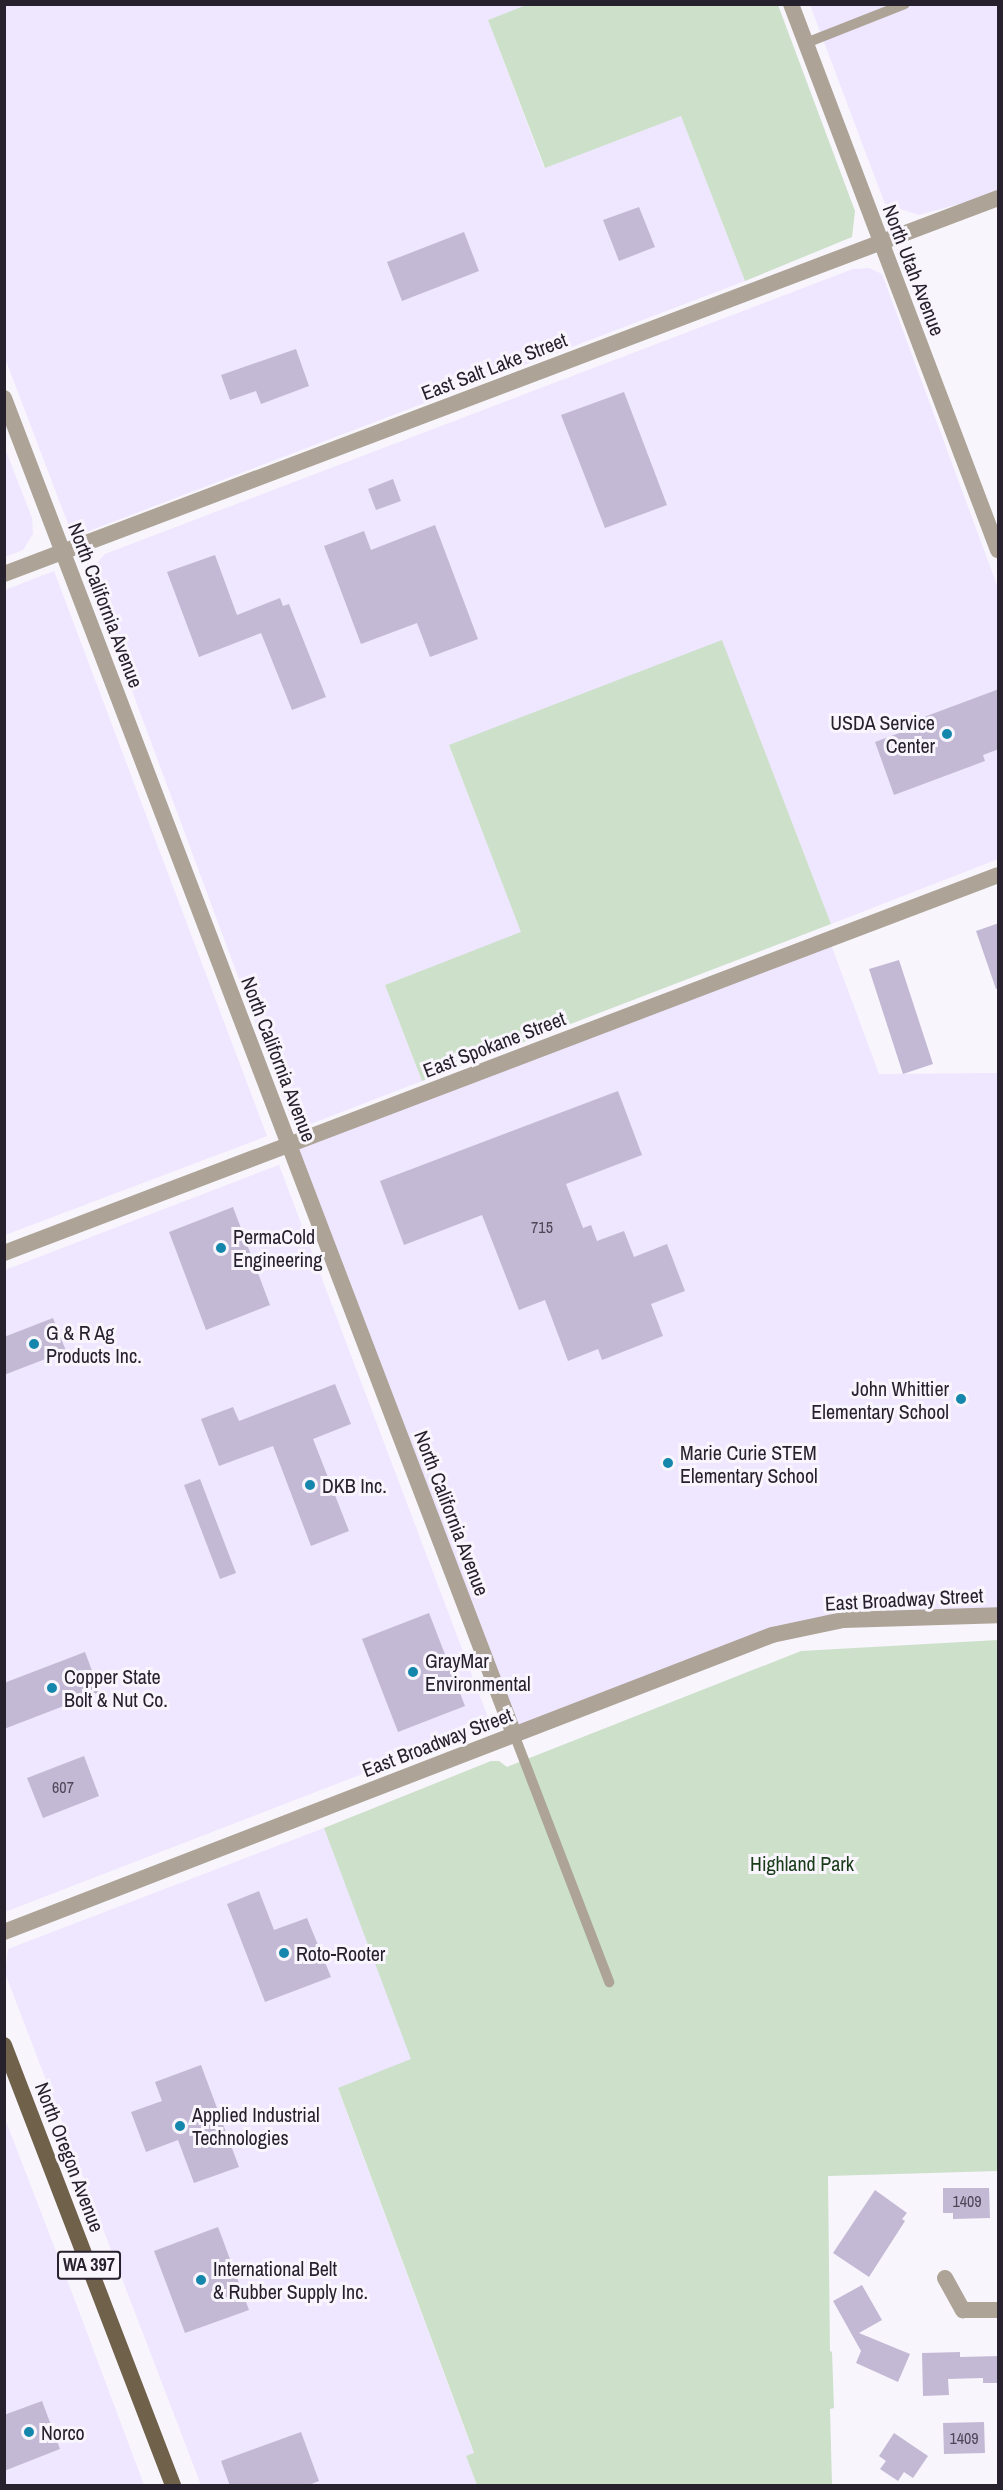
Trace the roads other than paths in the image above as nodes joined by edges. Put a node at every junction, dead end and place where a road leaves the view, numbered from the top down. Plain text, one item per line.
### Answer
1 (791, 4) edge
2 (905, 4) edge
3 (806, 43) junction
4 (999, 198) edge
5 (881, 242) junction
6 (4, 398) edge
7 (999, 550) edge
8 (63, 552) junction
9 (4, 574) edge
10 (999, 875) edge
11 (289, 1144) junction
12 (4, 1253) edge
13 (999, 1615) edge
14 (514, 1734) junction
15 (4, 1932) edge
16 (609, 1982) dead end
17 (4, 2045) edge
18 (945, 2278) dead end
19 (999, 2310) edge
20 (173, 2486) edge

1 - 3 street, North Utah Avenue
2 - 3 lane
3 - 5 street, North Utah Avenue
4 - 5 street, East Salt Lake Street
5 - 7 street, North Utah Avenue
5 - 8 street, East Salt Lake Street
6 - 8 street, North California Avenue
8 - 9 street, East Salt Lake Street
8 - 11 street, North California Avenue
10 - 11 street, East Spokane Street
11 - 12 street, East Spokane Street
11 - 14 street, North California Avenue
13 - 14 street, East Broadway Street
14 - 15 street, East Broadway Street
14 - 16 lane
17 - 20 main road, North Oregon Avenue / WA 397
18 - 19 street

